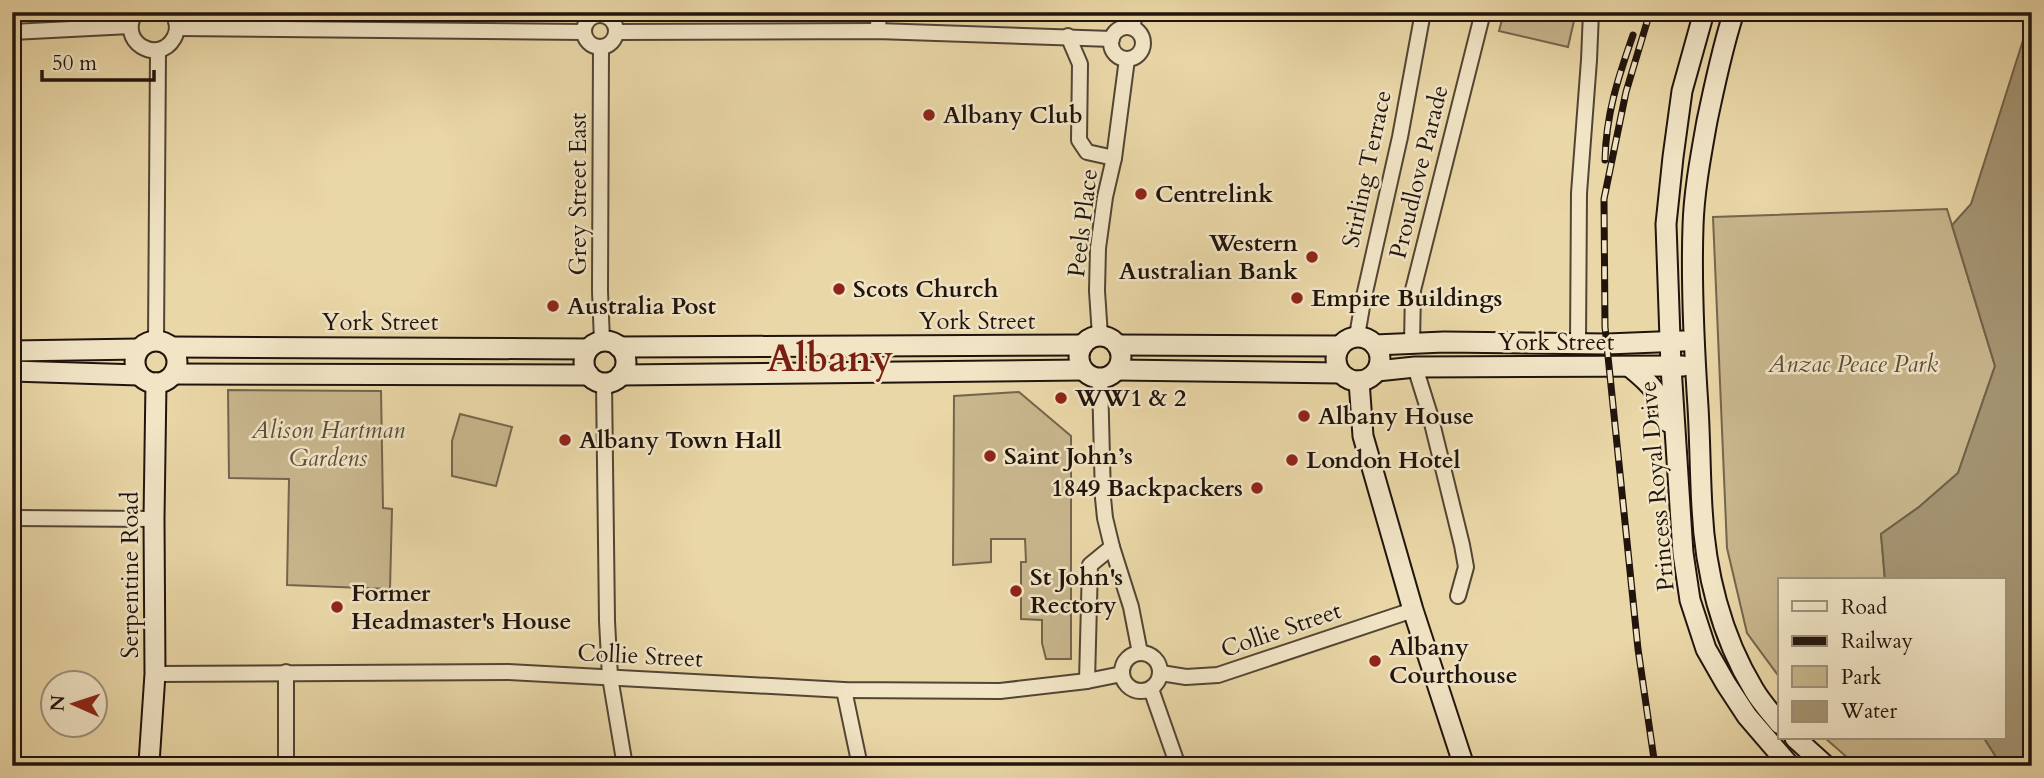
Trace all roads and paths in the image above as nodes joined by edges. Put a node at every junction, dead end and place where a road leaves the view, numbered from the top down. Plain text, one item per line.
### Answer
1 (172, 12) edge
2 (880, 12) edge
3 (1136, 12) edge
4 (1423, 12) edge
5 (1483, 12) edge
6 (1591, 12) edge
7 (1704, 12) edge
8 (1734, 12) edge
9 (600, 14) edge
10 (133, 19) edge
11 (1132, 27) junction
12 (177, 28) junction
13 (877, 31) junction
14 (12, 32) edge
15 (584, 32) junction
16 (616, 32) junction
17 (1068, 36) junction
18 (1112, 39) junction
19 (601, 47) junction
20 (158, 50) junction
21 (1127, 59) junction
22 (1114, 158) junction
23 (1667, 292) junction
24 (1357, 336) junction
25 (1670, 340) junction
26 (1695, 341) junction
27 (1100, 342) junction
28 (1629, 343) junction
29 (1412, 344) junction
30 (1578, 344) junction
31 (603, 345) junction
32 (1375, 345) junction
33 (156, 346) junction
34 (1339, 346) junction
35 (12, 351) edge
36 (1694, 365) junction
37 (1415, 367) junction
38 (1578, 367) junction
39 (1630, 367) junction
40 (1671, 367) junction
41 (12, 371) edge
42 (1377, 371) junction
43 (1100, 373) junction
44 (1340, 373) junction
45 (156, 377) junction
46 (604, 378) junction
47 (1359, 381) junction
48 (12, 518) edge
49 (154, 519) junction
50 (1681, 520) junction
51 (1112, 547) junction
52 (1458, 596) dead end
53 (1413, 610) junction
54 (1140, 653) junction
55 (286, 672) junction
56 (1161, 673) junction
57 (155, 674) junction
58 (1122, 674) junction
59 (610, 677) junction
60 (1087, 681) junction
61 (1151, 689) junction
62 (844, 690) junction
63 (1778, 721) edge
64 (1797, 740) edge
65 (146, 766) edge
66 (286, 766) edge
67 (625, 766) edge
68 (860, 766) edge
69 (1178, 766) edge
70 (1464, 766) edge
71 (1790, 766) edge
72 (1826, 766) edge

1 - 12 street
2 - 13 street
3 - 11 street
4 - 24 street, Stirling Terrace
5 - 29 street, Proudlove Parade
6 - 30 street
7 - 23 main road, Princess Royal Drive
8 - 26 main road, Princess Royal Drive
9 - 15 street
9 - 16 street
10 - 14 street
10 - 20 street
11 - 18 street
11 - 21 street
12 - 15 street
12 - 20 street
13 - 16 street
13 - 17 street
15 - 19 street
16 - 19 street
17 - 18 street
17 - 22 street, Peels Place
18 - 21 street
19 - 31 street, Grey Street East
20 - 33 street
21 - 22 street, Peels Place
22 - 27 street, Peels Place
23 - 25 main road, Princess Royal Drive
23 - 28 main road
24 - 32 main road
24 - 34 main road
25 - 26 main road
25 - 28 main road
25 - 40 main road, Princess Royal Drive
26 - 36 main road, Princess Royal Drive
27 - 31 main road, York Street
27 - 34 main road, York Street
27 - 43 main road
27 - 43 main road
28 - 30 main road, York Street
29 - 30 main road, York Street
29 - 32 main road, York Street
29 - 37 main road
30 - 38 main road
31 - 33 main road, York Street
31 - 46 main road
31 - 46 main road
32 - 42 main road
33 - 35 main road, York Street
33 - 45 main road
33 - 45 main road
34 - 44 main road
36 - 40 main road, York Street
36 - 63 main road, Princess Royal Drive
37 - 38 main road, York Street
37 - 42 main road, York Street
37 - 52 street
38 - 39 main road, York Street
39 - 40 main road, York Street
39 - 50 main road
40 - 50 main road, Princess Royal Drive
41 - 45 main road, York Street
42 - 47 main road
43 - 44 main road, York Street
43 - 46 main road, York Street
43 - 51 street
44 - 47 main road
45 - 46 main road, York Street
45 - 49 main road, Serpentine Road
46 - 59 street
47 - 53 main road
48 - 49 street
49 - 57 main road, Serpentine Road
50 - 71 main road, Princess Royal Drive
51 - 54 street
51 - 60 street
53 - 56 street, Collie Street
53 - 70 main road
54 - 56 street
54 - 58 street
55 - 57 street, Collie Street
55 - 59 street, Collie Street
55 - 66 street
56 - 61 street
57 - 65 main road, Serpentine Road
58 - 60 street, Collie Street
58 - 61 street
59 - 62 street, Collie Street
59 - 67 street
60 - 62 street, Collie Street
61 - 69 street
62 - 68 street
64 - 72 main road

